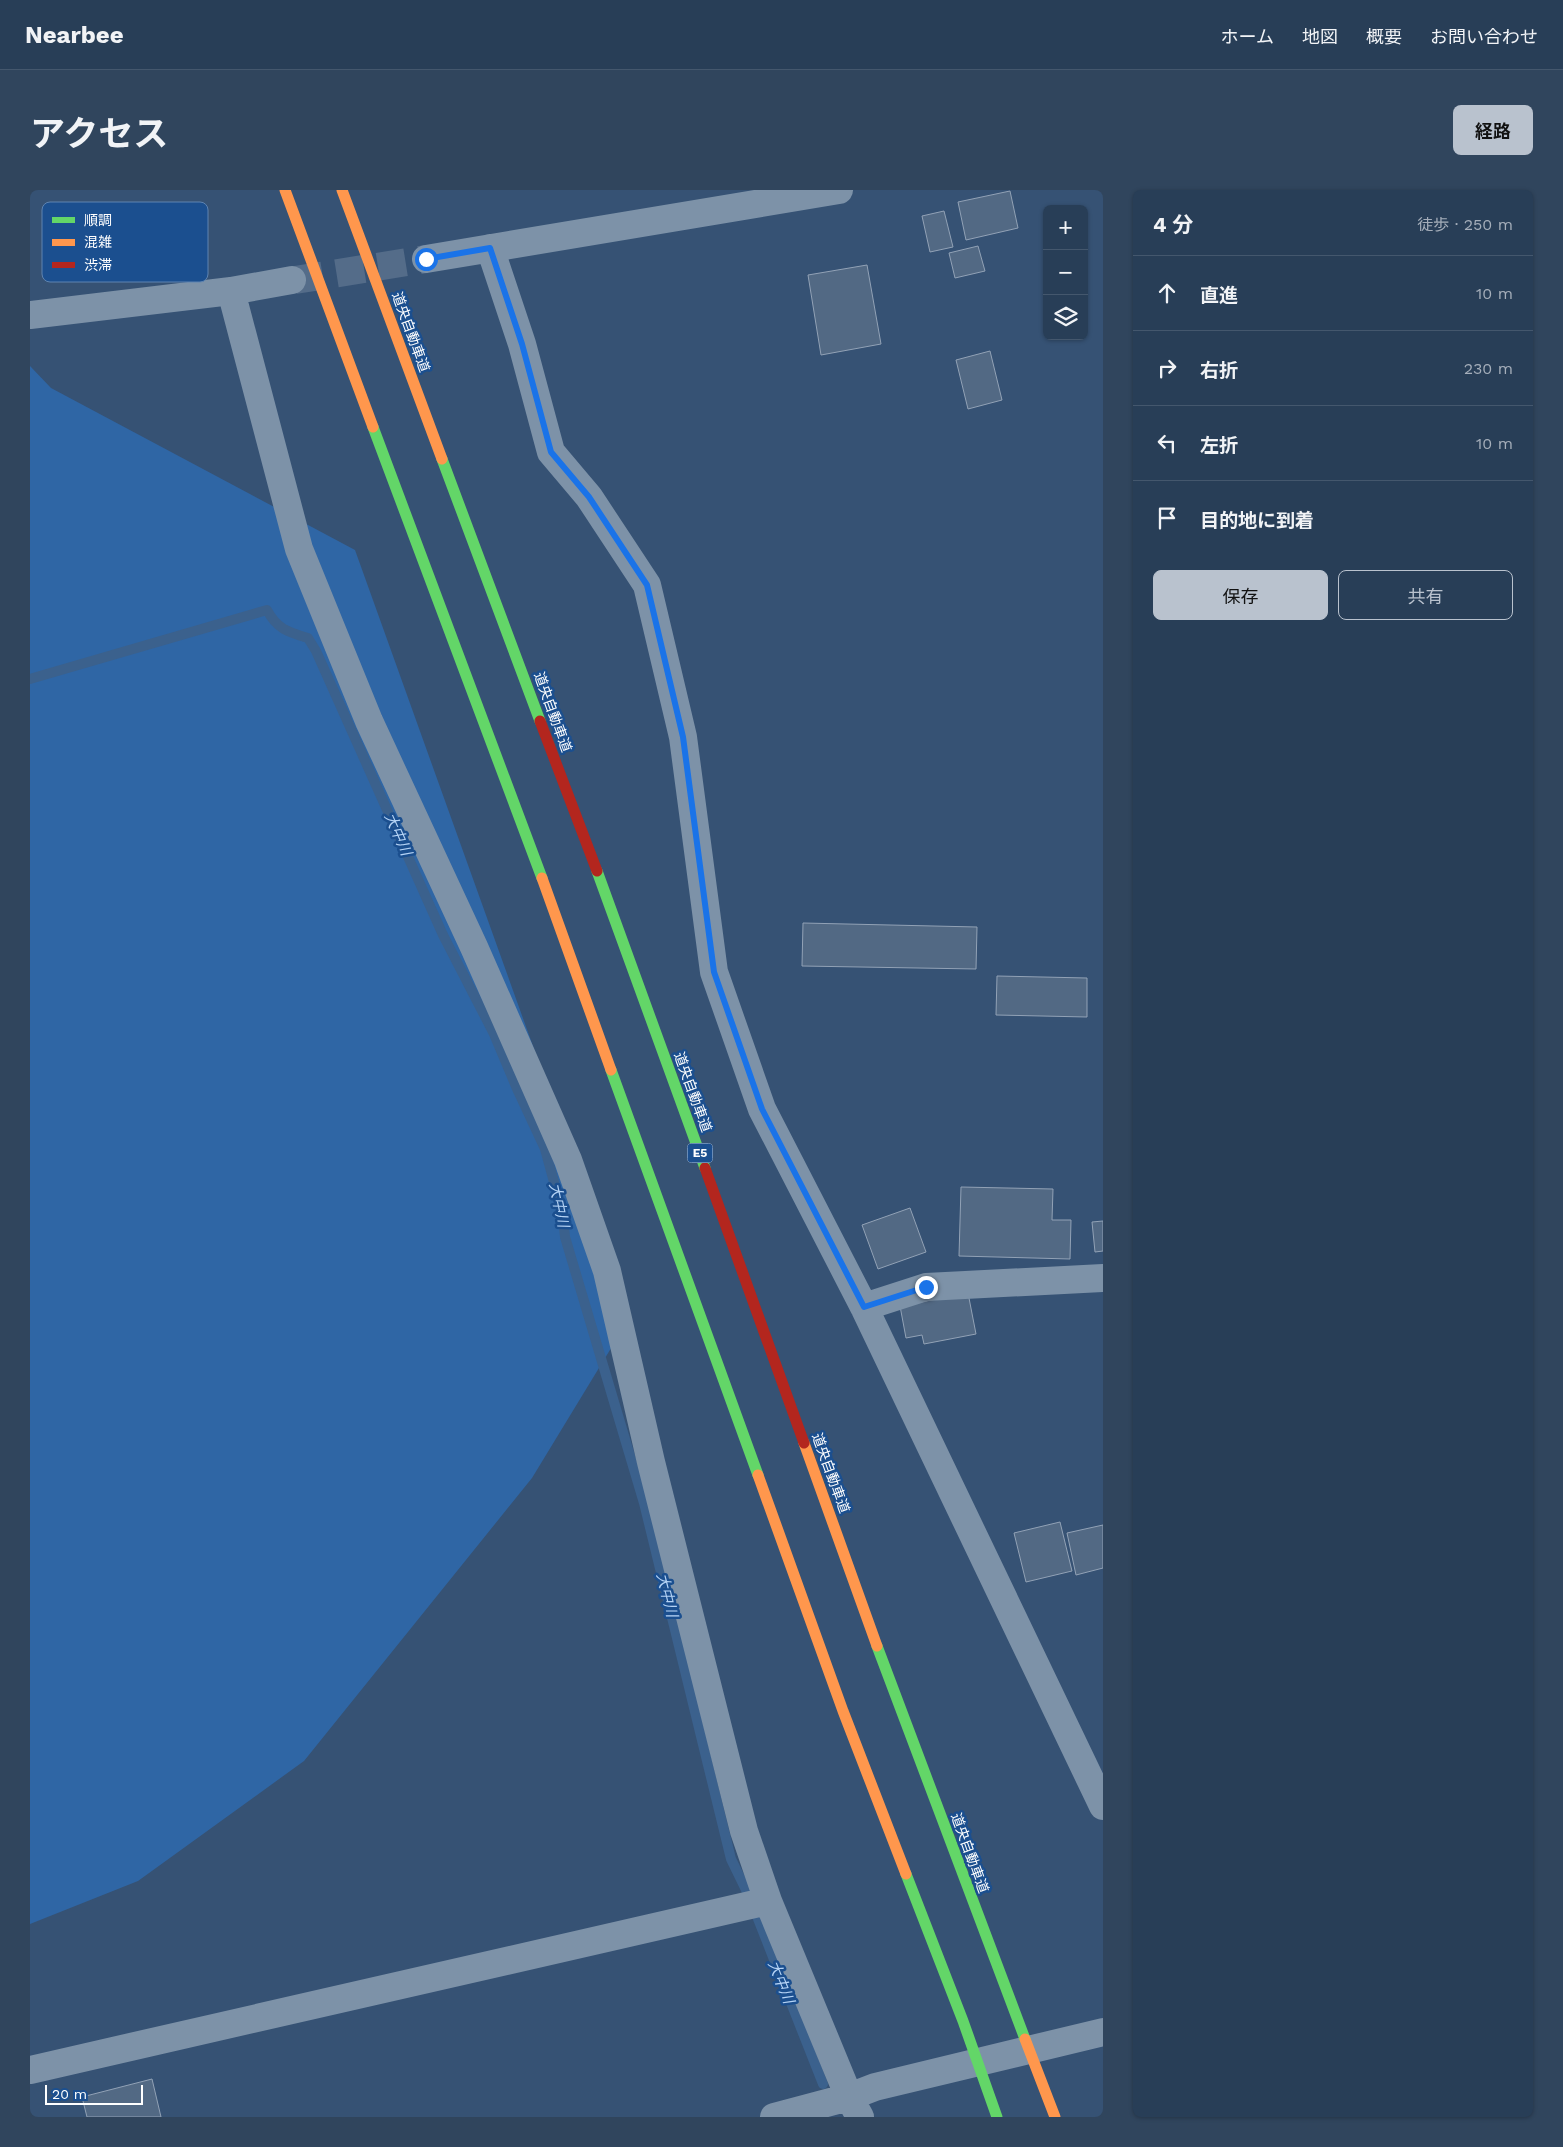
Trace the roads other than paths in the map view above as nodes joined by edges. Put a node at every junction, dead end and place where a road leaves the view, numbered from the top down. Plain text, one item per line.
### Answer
1 (284, 190) edge
2 (342, 190) edge
3 (839, 190) edge
4 (490, 248) junction
5 (426, 259) tunnel mouth
6 (292, 280) tunnel mouth
7 (232, 291) junction
8 (30, 315) edge
9 (1103, 1278) edge
10 (864, 1307) junction
11 (1103, 1806) edge
12 (768, 1902) junction
13 (1103, 2032) edge
14 (30, 2070) edge
15 (854, 2107) edge
16 (774, 2117) edge
17 (997, 2117) edge
18 (1055, 2117) edge

1 - 17 highway
2 - 18 highway, 道央自動車道 / E5
3 - 4 street
4 - 5 street
4 - 10 street
6 - 7 street
7 - 8 street
7 - 12 street
9 - 10 street
10 - 11 street
12 - 14 street
12 - 15 street
13 - 15 street
15 - 16 street

